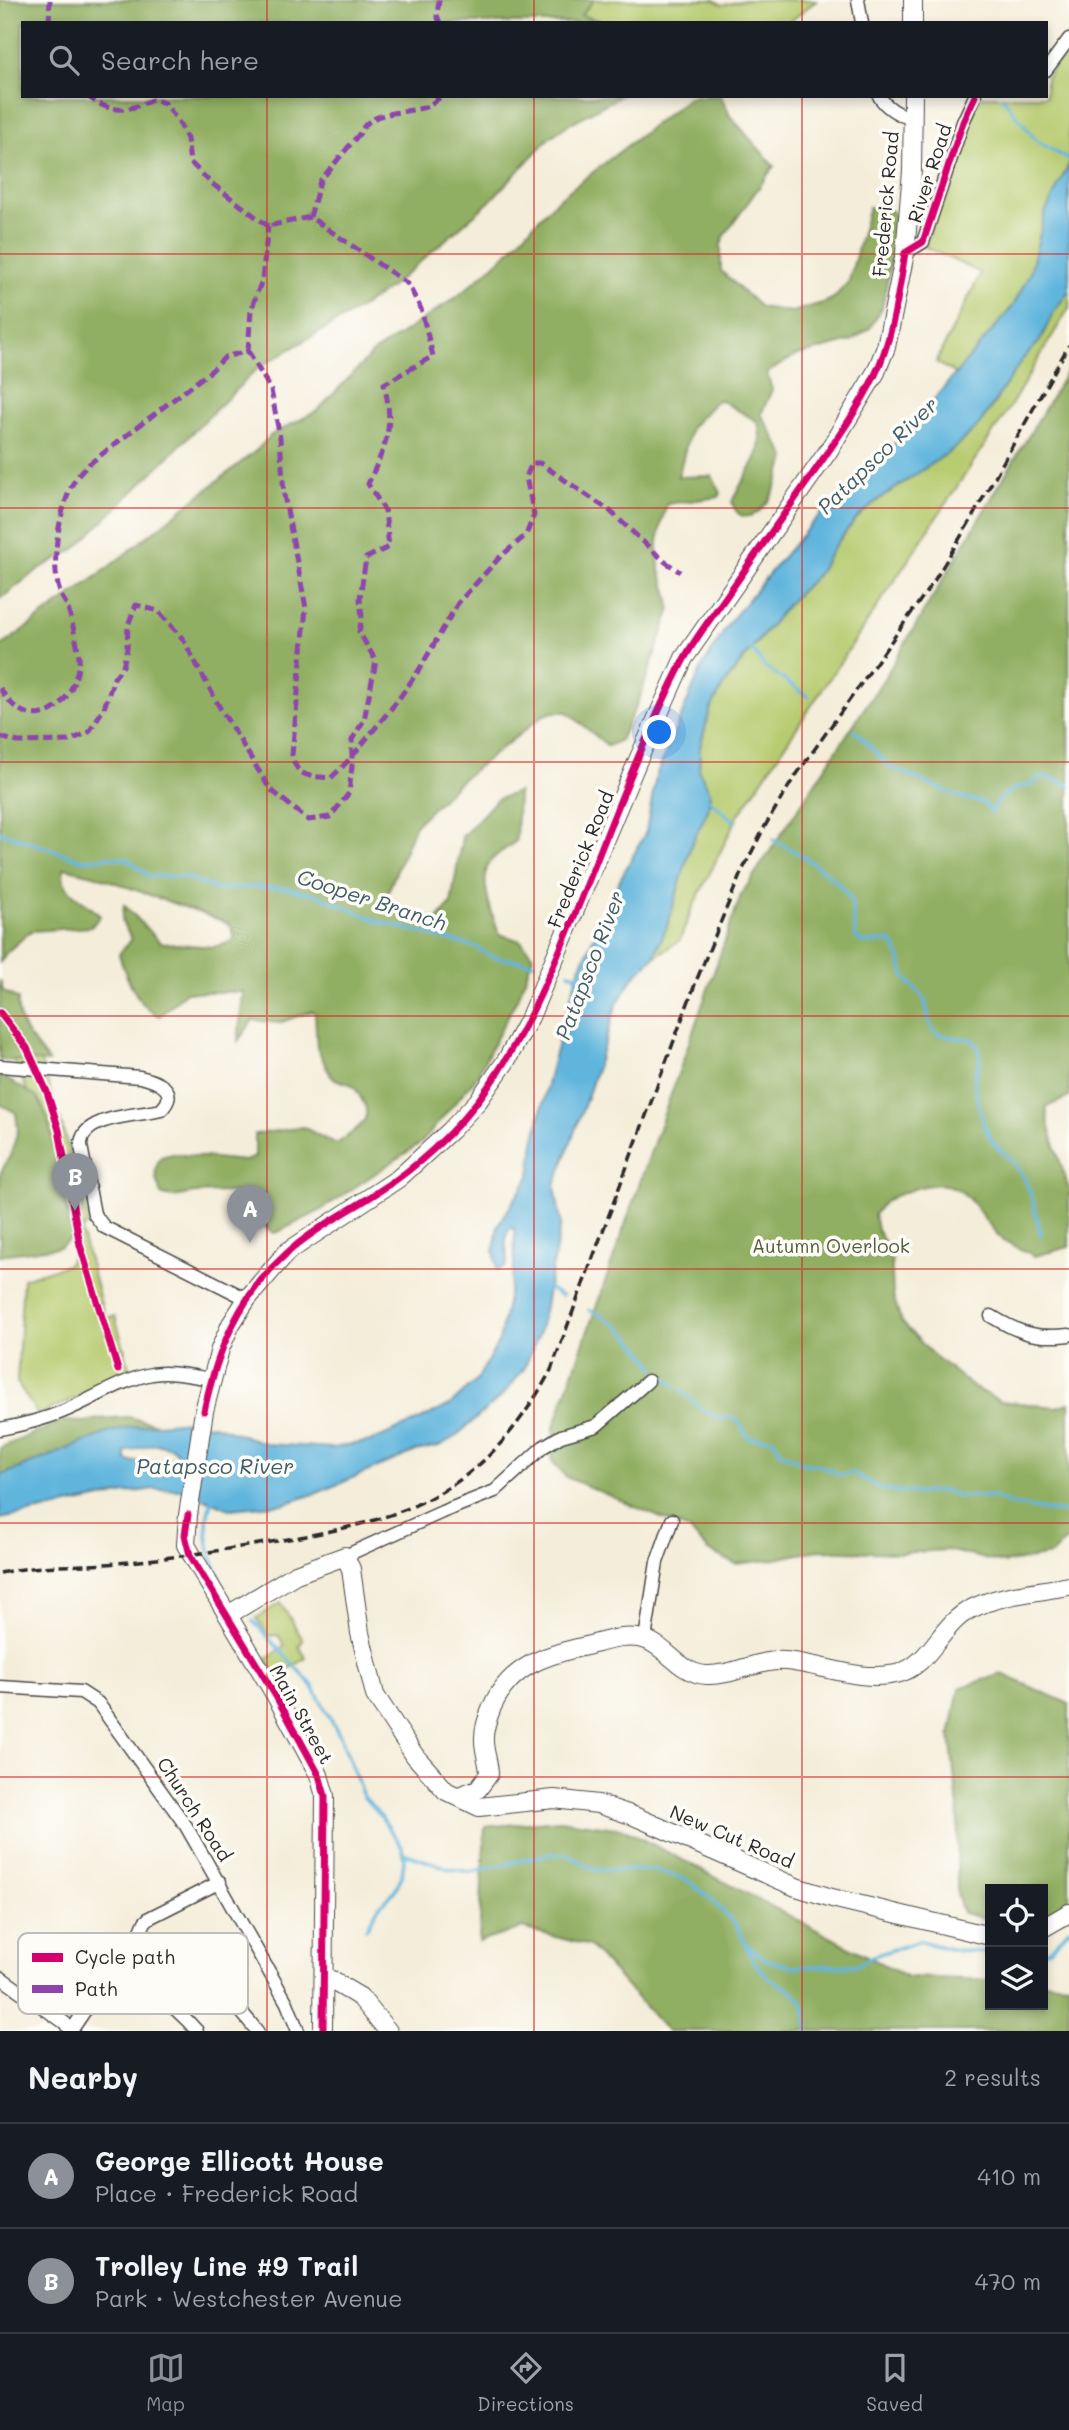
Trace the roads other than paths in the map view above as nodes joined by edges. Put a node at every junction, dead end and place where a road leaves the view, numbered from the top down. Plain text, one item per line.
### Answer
1 (858, 0) edge
2 (913, 0) edge
3 (862, 21) edge
4 (913, 21) edge
5 (1069, 39) edge
6 (1048, 66) edge
7 (880, 98) edge
8 (913, 98) edge
9 (974, 98) edge
10 (913, 119) junction
11 (905, 253) junction
12 (2, 1066) edge
13 (247, 1299) junction
14 (991, 1316) dead end
15 (1069, 1335) edge
16 (211, 1379) junction
17 (648, 1381) dead end
18 (0, 1429) edge
19 (188, 1515) joint
20 (671, 1520) dead end
21 (345, 1556) junction
22 (1069, 1586) edge
23 (228, 1615) junction
24 (645, 1639) junction
25 (0, 1687) edge
26 (459, 1796) junction
27 (220, 1882) junction
28 (1069, 1913) edge
29 (1048, 1925) edge
30 (140, 1933) edge
31 (248, 1933) edge
32 (248, 1933) edge
33 (985, 1935) edge
34 (324, 1976) junction
35 (0, 1977) edge
36 (18, 1990) edge
37 (52, 2014) edge
38 (82, 2014) edge
39 (181, 2014) edge
40 (242, 2014) edge
41 (71, 2031) edge
42 (197, 2031) edge
43 (257, 2031) edge
44 (298, 2031) edge
45 (323, 2031) edge
46 (388, 2031) edge

1 - 3 street
2 - 4 main road
5 - 6 street
7 - 10 street
8 - 10 main road, Frederick Road
9 - 11 street, River Road
10 - 11 main road, Frederick Road
11 - 13 main road, Frederick Road
12 - 13 street
13 - 16 main road, Frederick Road
14 - 15 street
16 - 18 street
16 - 19 main road, Frederick Road
17 - 21 street
19 - 23 main road, Main Street
20 - 24 street
21 - 23 main road
21 - 26 main road
22 - 24 main road
23 - 34 main road, Main Street
24 - 26 main road
25 - 27 street, Church Road
26 - 33 main road, New Cut Road
27 - 30 street
27 - 31 street, Church Road
28 - 29 main road
32 - 44 street, Church Road
34 - 45 main road, Main Street
34 - 46 main road
35 - 36 street
37 - 41 street
38 - 41 street
39 - 42 street
40 - 43 street

